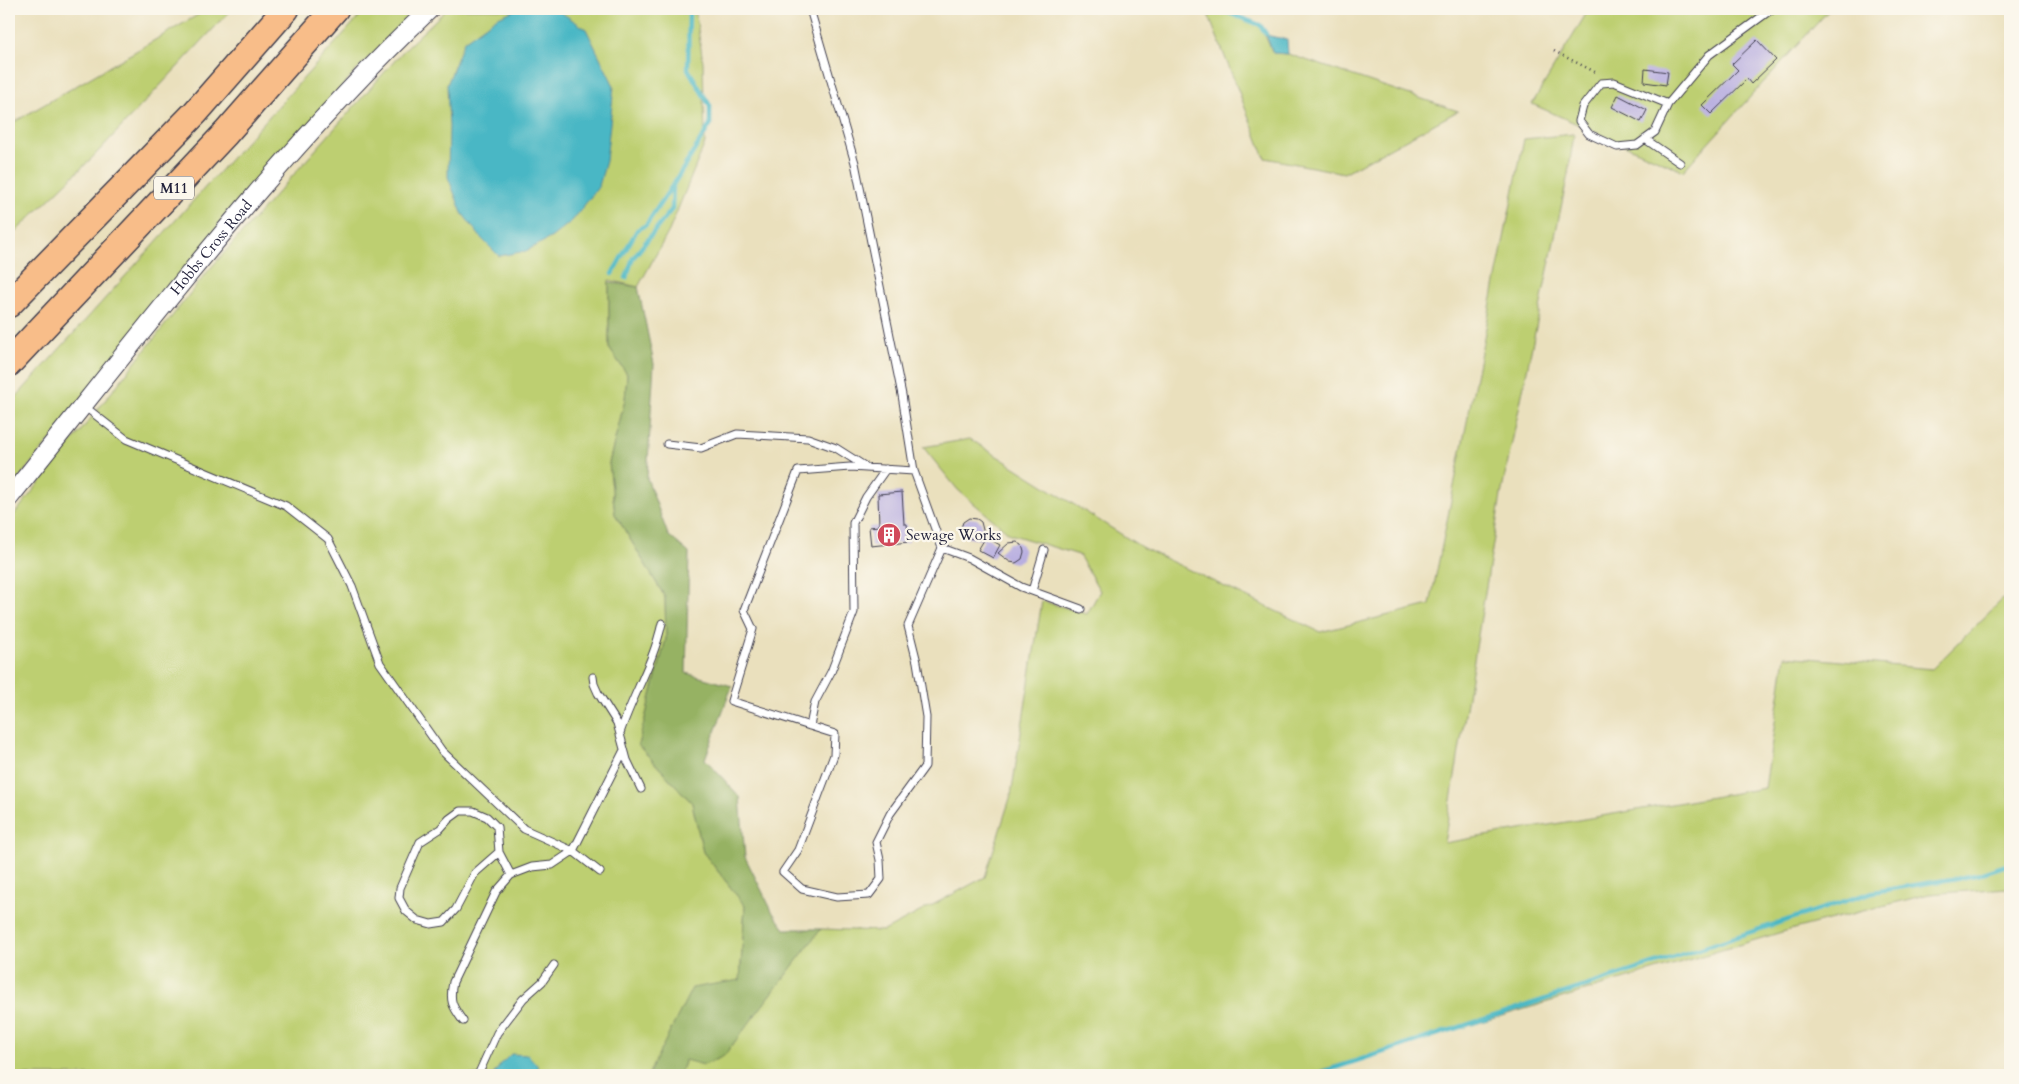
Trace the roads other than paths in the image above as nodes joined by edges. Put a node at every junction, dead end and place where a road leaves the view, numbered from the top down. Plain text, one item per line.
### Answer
1 (286, 9) edge
2 (335, 9) edge
3 (430, 9) edge
4 (810, 9) edge
5 (1772, 9) edge
6 (1668, 104) junction
7 (195, 113) junction
8 (1645, 139) junction
9 (1680, 163) dead end
10 (9, 283) edge
11 (9, 304) edge
12 (9, 364) edge
13 (84, 406) junction
14 (667, 444) dead end
15 (868, 468) junction
16 (886, 469) junction
17 (914, 470) junction
18 (9, 498) edge
19 (942, 548) junction
20 (1044, 550) dead end
21 (1032, 591) junction
22 (1081, 609) dead end
23 (662, 623) dead end
24 (593, 677) dead end
25 (810, 726) junction
26 (620, 734) junction
27 (624, 750) junction
28 (641, 789) dead end
29 (573, 851) junction
30 (499, 852) junction
31 (600, 872) dead end
32 (512, 875) junction
33 (554, 965) dead end
34 (463, 1022) dead end
35 (478, 1075) edge

1 - 7 highway, M11
2 - 12 highway, M11
3 - 13 street, Hobbs Cross Road
4 - 17 lane
5 - 6 lane
6 - 8 lane
6 - 8 lane
7 - 10 highway
7 - 11 highway, M11
8 - 9 lane
13 - 18 street, Hobbs Cross Road
13 - 29 lane
14 - 15 lane
15 - 16 lane
15 - 25 lane
16 - 17 lane
16 - 25 lane
17 - 19 lane
19 - 21 lane
19 - 25 lane
20 - 21 lane
21 - 22 lane
23 - 26 lane
24 - 26 lane
26 - 27 lane
27 - 28 lane
27 - 29 lane
29 - 31 lane
29 - 32 lane
30 - 30 lane
30 - 32 lane
32 - 34 lane
33 - 35 lane

